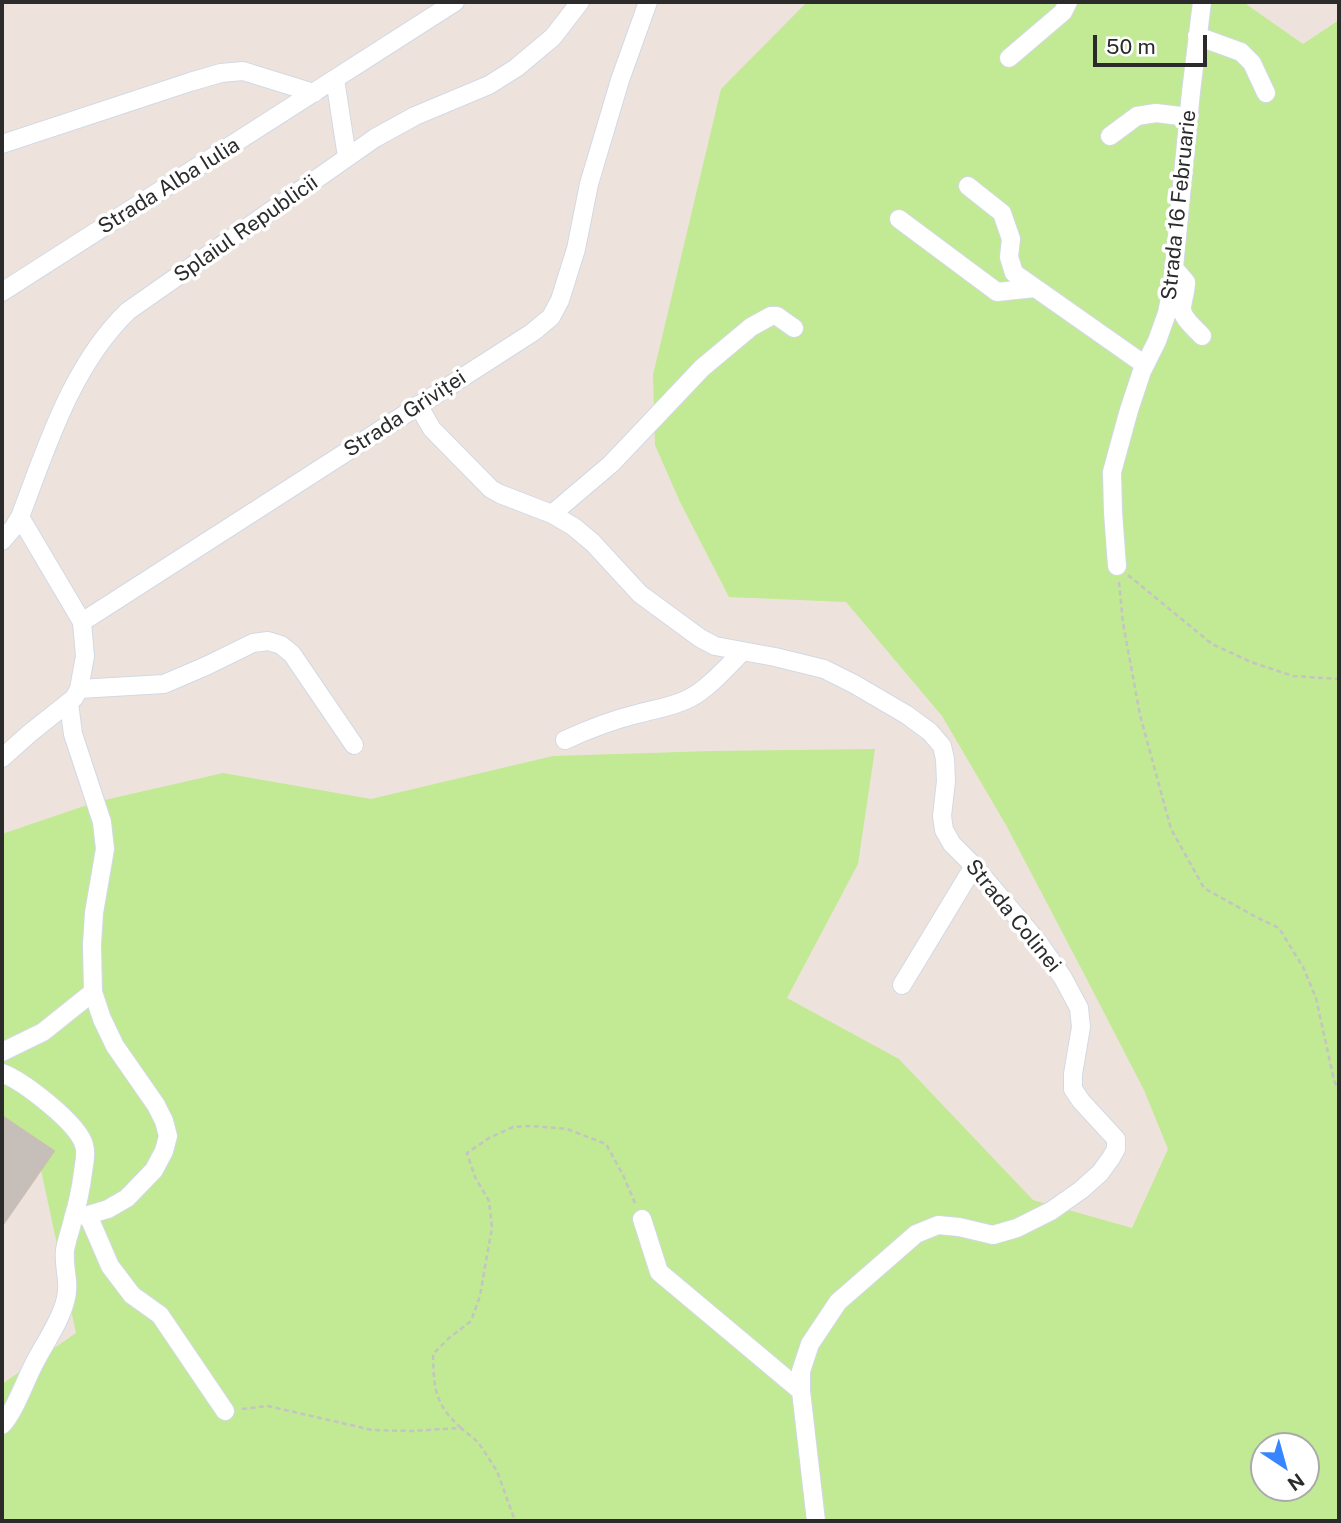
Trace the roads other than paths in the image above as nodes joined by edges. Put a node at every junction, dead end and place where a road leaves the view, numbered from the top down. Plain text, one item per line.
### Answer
1 (455, 2) edge
2 (580, 2) edge
3 (648, 2) edge
4 (1068, 2) edge
5 (1202, 2) edge
6 (1198, 36) junction
7 (1009, 58) dead end
8 (335, 79) junction
9 (314, 93) junction
10 (1266, 93) dead end
11 (1188, 117) junction
12 (1110, 136) dead end
13 (2, 144) edge
14 (348, 157) junction
15 (968, 186) dead end
16 (899, 219) dead end
17 (1174, 268) junction
18 (1035, 288) junction
19 (2, 292) edge
20 (794, 328) dead end
21 (1202, 336) dead end
22 (1145, 365) junction
23 (418, 405) junction
24 (552, 514) junction
25 (20, 517) junction
26 (2, 541) edge
27 (1117, 566) road end
28 (82, 622) junction
29 (743, 651) junction
30 (74, 696) junction
31 (565, 740) dead end
32 (354, 746) dead end
33 (2, 758) edge
34 (974, 866) junction
35 (902, 985) dead end
36 (93, 992) junction
37 (2, 1052) edge
38 (2, 1073) edge
39 (81, 1216) junction
40 (642, 1219) road end
41 (802, 1391) junction
42 (225, 1411) road end
43 (2, 1425) edge
44 (816, 1521) edge

1 - 8 street, Strada Alba Iulia
2 - 14 street, Splaiul Republicii
3 - 23 street, Strada Griviței
4 - 7 street
5 - 6 street, Strada 16 Februarie
6 - 10 street
6 - 11 street, Strada 16 Februarie
8 - 9 street, Strada Alba Iulia
8 - 14 street
9 - 13 street
9 - 19 street, Strada Alba Iulia
11 - 12 street
11 - 17 street, Strada 16 Februarie
14 - 25 street, Splaiul Republicii
15 - 18 street
16 - 18 street
17 - 21 street
17 - 22 street, Strada 16 Februarie
18 - 22 street
20 - 24 street
22 - 27 street, Strada 16 Februarie
23 - 24 street, Strada Colinei
23 - 28 street, Strada Griviței
24 - 29 street, Strada Colinei
25 - 26 street, Splaiul Republicii
25 - 28 street
28 - 30 street
29 - 31 street
29 - 34 street, Strada Colinei
30 - 32 street
30 - 33 street
30 - 36 street
34 - 35 street
34 - 41 street, Strada Colinei
36 - 37 street
36 - 39 street
38 - 39 street
39 - 42 street
39 - 43 street
40 - 41 street
41 - 44 street, Strada Colinei

